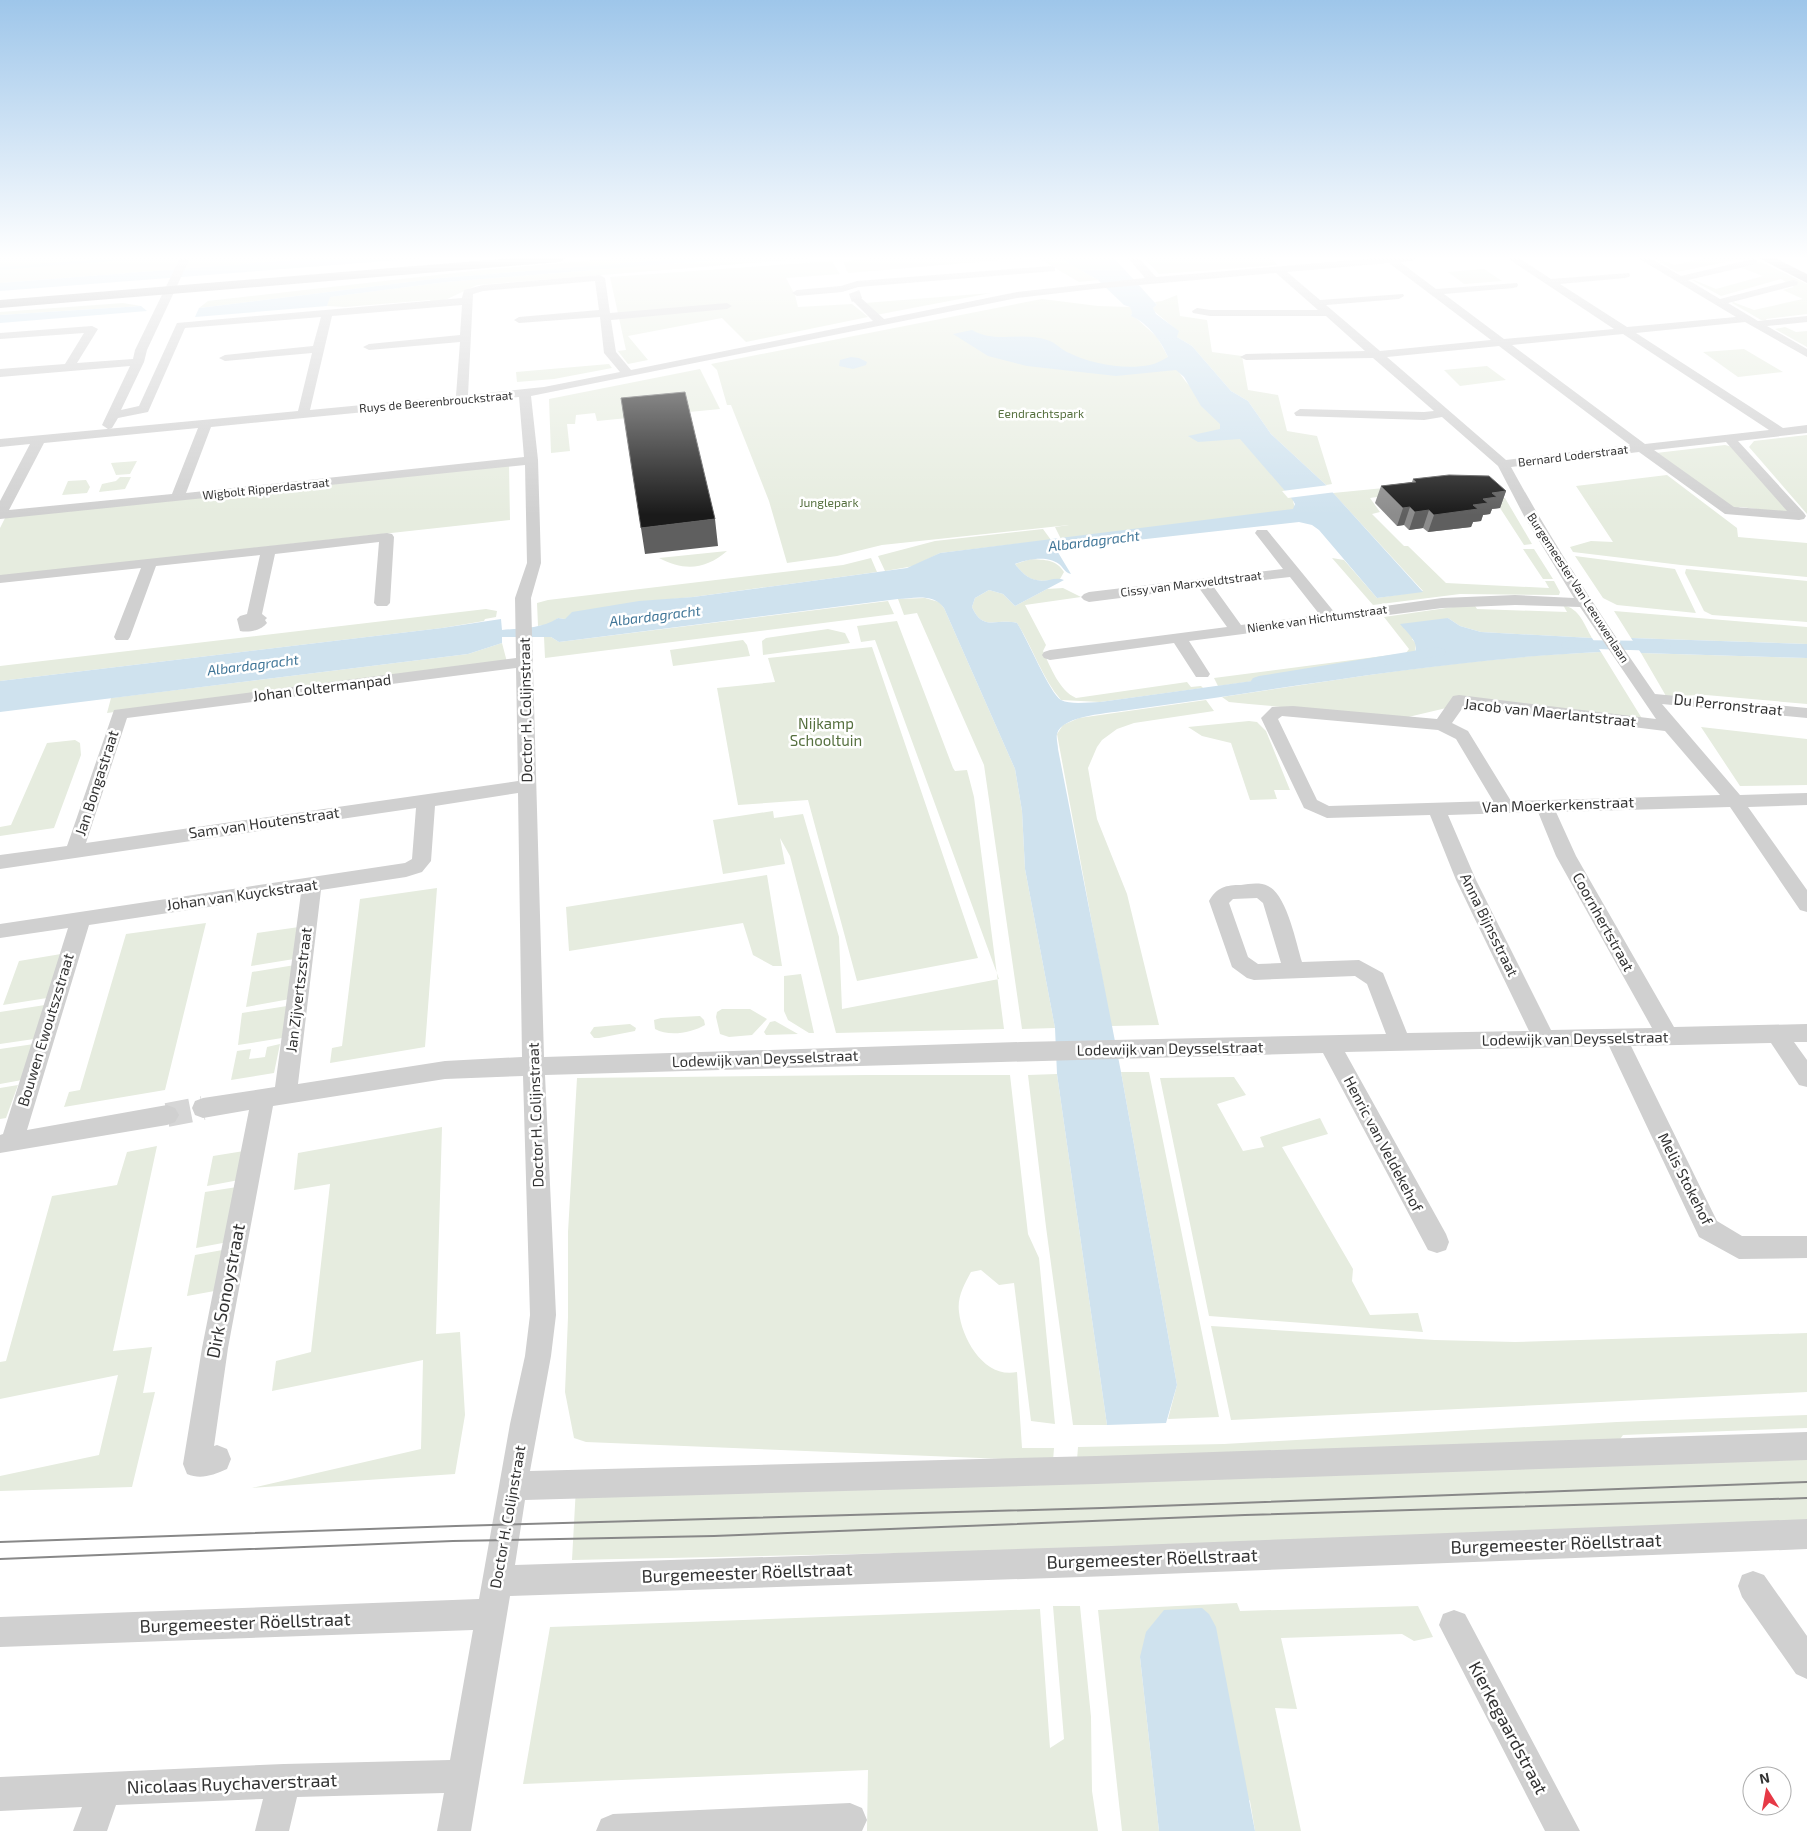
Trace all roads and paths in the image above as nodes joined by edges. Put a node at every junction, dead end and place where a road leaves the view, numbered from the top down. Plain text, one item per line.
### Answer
1 (83, 343) edge
2 (145, 343) edge
3 (173, 343) edge
4 (320, 343) edge
5 (408, 343) edge
6 (466, 343) edge
7 (608, 343) edge
8 (777, 343) edge
9 (1364, 343) edge
10 (1497, 343) edge
11 (1502, 343) edge
12 (1645, 343) edge
13 (1789, 343) edge
14 (370, 347) dead end
15 (319, 350) junction
16 (153, 353) dead end
17 (1376, 354) junction
18 (1807, 354) edge
19 (1246, 357) dead end
20 (225, 358) dead end
21 (138, 362) junction
22 (69, 367) junction
23 (0, 373) edge
24 (628, 374) junction
25 (525, 393) junction
26 (462, 399) junction
27 (1300, 413) dead end
28 (119, 414) junction
29 (303, 414) junction
30 (1445, 414) junction
31 (206, 424) junction
32 (1807, 429) edge
33 (117, 432) junction
34 (1781, 432) junction
35 (103, 433) junction
36 (1729, 438) junction
37 (39, 439) junction
38 (0, 443) edge
39 (1642, 448) junction
40 (531, 460) junction
41 (1503, 464) junction
42 (177, 498) junction
43 (0, 515) edge
44 (1262, 532) dead end
45 (268, 550) junction
46 (150, 563) junction
47 (1293, 572) junction
48 (0, 579) edge
49 (1203, 583) junction
50 (1089, 597) dead end
51 (382, 603) dead end
52 (1585, 603) junction
53 (1330, 617) junction
54 (246, 628) dead end
55 (1237, 630) junction
56 (122, 637) dead end
57 (1179, 638) junction
58 (1050, 654) dead end
59 (524, 658) junction
60 (1202, 674) dead end
61 (1650, 699) junction
62 (1807, 713) edge
63 (120, 714) joint
64 (1442, 725) junction
65 (1670, 726) junction
66 (528, 786) junction
67 (1807, 799) edge
68 (426, 800) junction
69 (1734, 800) junction
70 (1506, 806) junction
71 (1544, 806) junction
72 (1436, 808) junction
73 (74, 852) junction
74 (0, 862) edge
75 (312, 885) junction
76 (1807, 905) edge
77 (81, 918) junction
78 (0, 931) edge
79 (1294, 970) dead end
80 (1807, 1033) edge
81 (1777, 1034) junction
82 (1616, 1037) junction
83 (1668, 1037) junction
84 (1545, 1040) junction
85 (1400, 1043) junction
86 (1330, 1045) junction
87 (533, 1068) junction
88 (1807, 1078) edge
89 (274, 1097) junction
90 (203, 1108) tunnel mouth
91 (167, 1115) tunnel mouth
92 (6, 1143) edge
93 (1437, 1242) dead end
94 (1807, 1247) edge
95 (1807, 1446) edge
96 (217, 1459) dead end
97 (513, 1486) junction
98 (1807, 1534) edge
99 (496, 1581) junction
100 (1754, 1586) dead end
101 (491, 1614) junction
102 (1454, 1625) dead end
103 (0, 1632) edge
104 (1807, 1663) edge
105 (463, 1776) junction
106 (284, 1780) junction
107 (105, 1789) junction
108 (0, 1794) edge
109 (850, 1820) dead end
110 (90, 1831) edge
111 (272, 1831) edge
112 (454, 1831) edge
113 (613, 1831) edge
114 (1563, 1831) edge

1 - 22 street
2 - 21 street
3 - 28 street
4 - 15 street
5 - 14 street
6 - 26 street
7 - 24 street
8 - 24 street, Ruys de Beerenbrouckstraat
9 - 17 street, Burgemeester Van Leeuwenlaan
10 - 17 street
11 - 39 street
12 - 34 street
13 - 18 street
15 - 20 street
15 - 29 street
16 - 28 street
17 - 19 street
17 - 30 street, Burgemeester Van Leeuwenlaan
21 - 22 street
21 - 28 street
22 - 23 street
24 - 25 street, Ruys de Beerenbrouckstraat
25 - 26 street, Ruys de Beerenbrouckstraat
25 - 40 street, Doctor H. Colijnstraat
26 - 29 street, Ruys de Beerenbrouckstraat
27 - 30 street
28 - 33 street
28 - 35 street
29 - 31 street, Ruys de Beerenbrouckstraat
30 - 41 street, Burgemeester Van Leeuwenlaan
31 - 33 street, Ruys de Beerenbrouckstraat
31 - 42 street
32 - 34 street, Bernard Loderstraat
33 - 35 street, Ruys de Beerenbrouckstraat
34 - 36 street, Bernard Loderstraat
35 - 37 street, Ruys de Beerenbrouckstraat
36 - 39 street, Bernard Loderstraat
36 - 39 street, Bernard Loderstraat
37 - 38 street, Ruys de Beerenbrouckstraat
37 - 43 street
39 - 41 street, Bernard Loderstraat
40 - 42 street, Wigbolt Ripperdastraat
40 - 59 street, Doctor H. Colijnstraat
41 - 52 street, Burgemeester Van Leeuwenlaan
42 - 43 street, Wigbolt Ripperdastraat
44 - 47 street
45 - 46 street
45 - 51 street
45 - 54 street
46 - 48 street
46 - 56 street
47 - 49 street, Cissy van Marxveldtstraat
47 - 53 street
49 - 50 street, Cissy van Marxveldtstraat
49 - 55 street
52 - 53 street, Nienke van Hichtumstraat
52 - 61 street, Burgemeester Van Leeuwenlaan
53 - 55 street, Nienke van Hichtumstraat
55 - 57 street, Nienke van Hichtumstraat
57 - 58 street, Nienke van Hichtumstraat
57 - 60 street
59 - 63 street, Johan Coltermanpad
59 - 66 street, Doctor H. Colijnstraat
61 - 62 street, Du Perronstraat
61 - 65 street, Burgemeester Van Leeuwenlaan
63 - 73 street, Jan Bongastraat
64 - 65 street, Jacob van Maerlantstraat
64 - 70 street
64 - 72 street, Van Moerkerkenstraat
65 - 69 street, Burgemeester Van Leeuwenlaan
66 - 68 street, Sam van Houtenstraat
66 - 87 street, Doctor H. Colijnstraat
67 - 69 street, Van Moerkerkenstraat
68 - 73 street, Sam van Houtenstraat
68 - 75 street, Johan van Kuyckstraat
69 - 71 street, Van Moerkerkenstraat
69 - 76 street, Burgemeester Van Leeuwenlaan
70 - 71 street, Van Moerkerkenstraat
70 - 72 street, Van Moerkerkenstraat
71 - 83 street, Coornhertstraat
72 - 84 street, Anna Bijnsstraat
73 - 74 street, Sam van Houtenstraat
75 - 77 street, Johan van Kuyckstraat
75 - 89 street, Jan Zijvertszstraat
77 - 78 street, Johan van Kuyckstraat
77 - 92 street, Bouwen Ewoutszstraat
79 - 85 street
80 - 81 street, Lodewijk van Deysselstraat
81 - 83 street, Lodewijk van Deysselstraat
81 - 88 street
82 - 83 street, Lodewijk van Deysselstraat
82 - 84 street, Lodewijk van Deysselstraat
82 - 94 street, Melis Stokehof
84 - 85 street, Lodewijk van Deysselstraat
85 - 86 street, Lodewijk van Deysselstraat
86 - 87 street, Lodewijk van Deysselstraat
86 - 93 street, Henric van Veldekehof
87 - 89 street
87 - 97 street, Doctor H. Colijnstraat
89 - 90 street
89 - 96 street, Dirk Sonoystraat
91 - 92 street
95 - 97 street
97 - 99 street, Doctor H. Colijnstraat
98 - 99 street, Burgemeester Röellstraat
99 - 101 street, Doctor H. Colijnstraat
100 - 104 street
101 - 103 street, Burgemeester Röellstraat
101 - 105 street, Doctor H. Colijnstraat
102 - 114 street, Kierkegaardstraat
105 - 106 street, Nicolaas Ruychaverstraat
105 - 112 street, Doctor H. Colijnstraat
106 - 107 street, Nicolaas Ruychaverstraat
106 - 111 street
107 - 108 street, Nicolaas Ruychaverstraat
107 - 110 street
109 - 113 street

